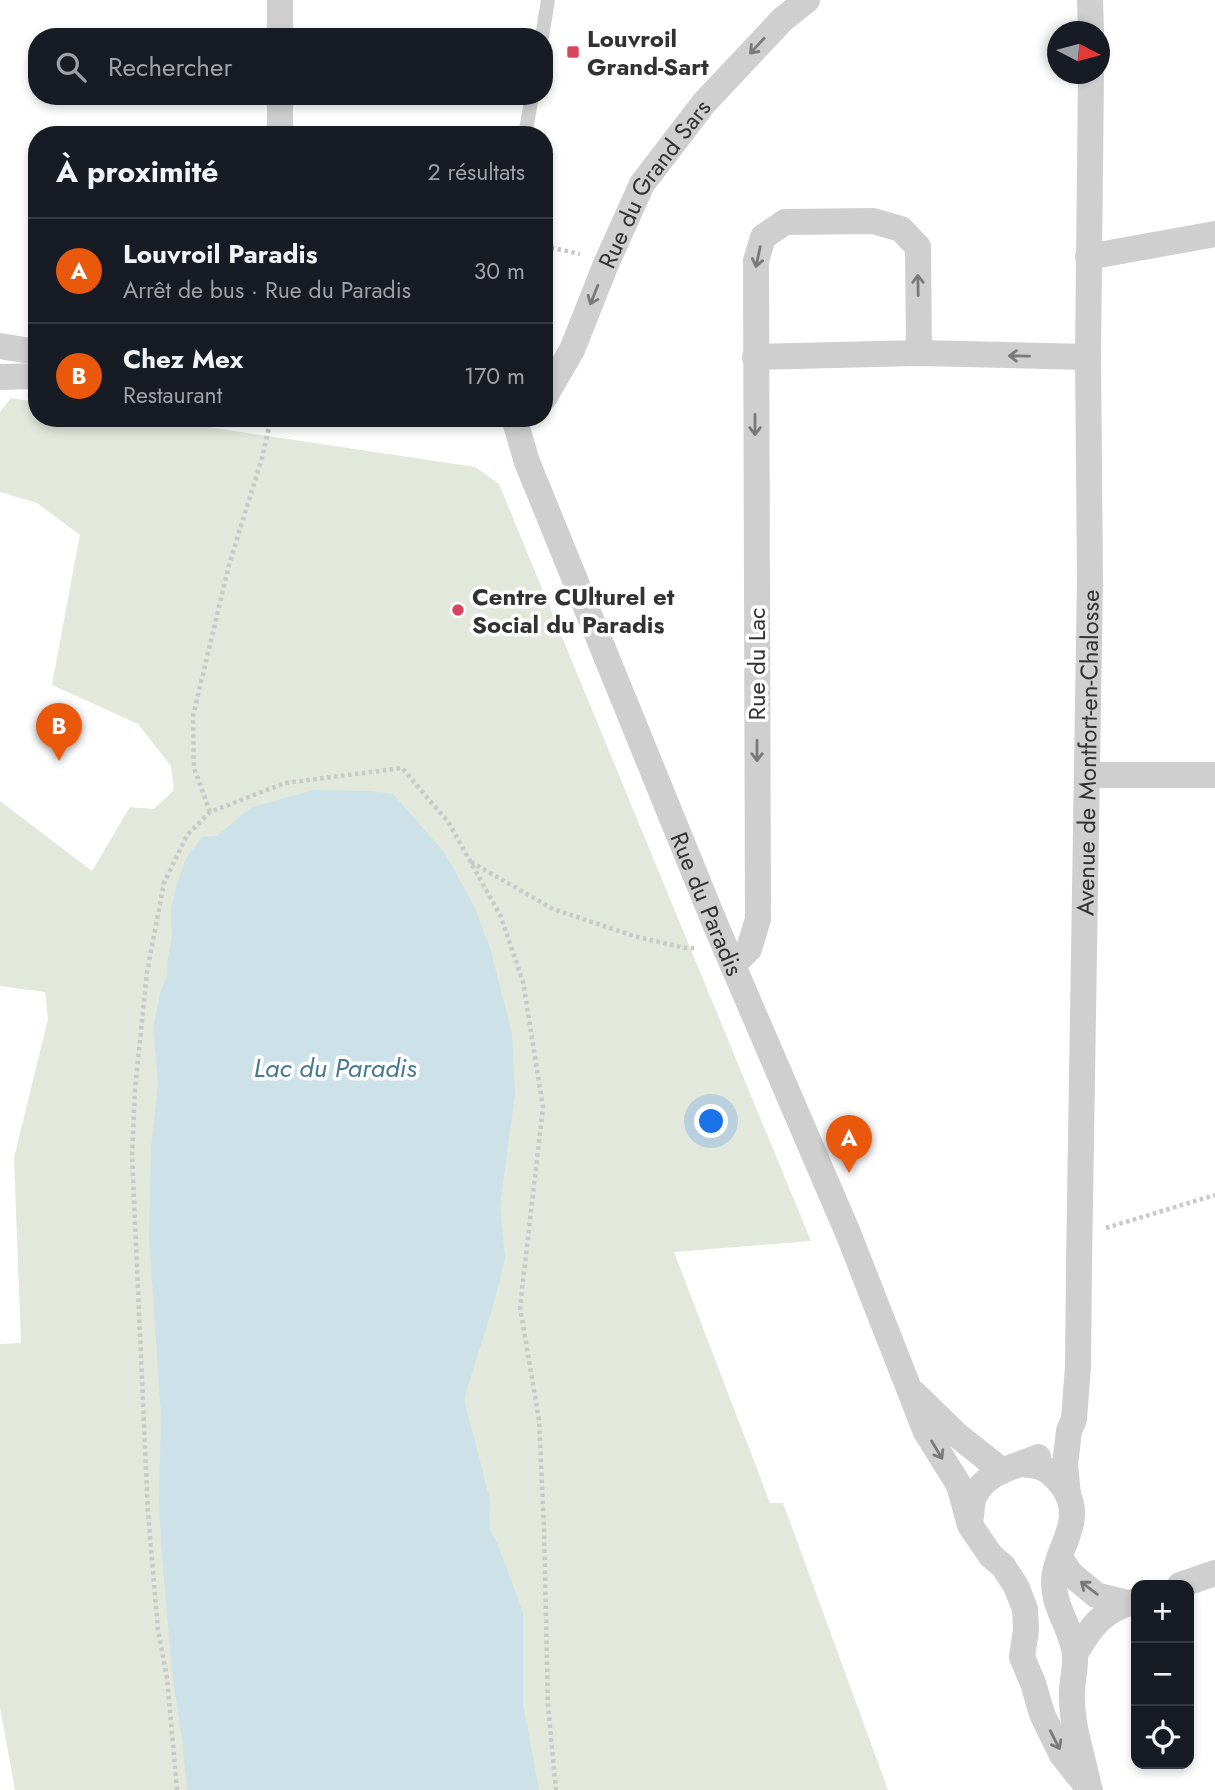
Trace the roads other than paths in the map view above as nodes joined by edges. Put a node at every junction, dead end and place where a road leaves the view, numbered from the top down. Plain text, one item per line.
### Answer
1 (279, 0) edge
2 (548, 0) edge
3 (807, 0) edge
4 (1090, 0) edge
5 (1091, 21) edge
6 (280, 28) edge
7 (543, 28) edge
8 (1091, 84) edge
9 (280, 105) edge
10 (530, 105) edge
11 (280, 126) edge
12 (527, 126) edge
13 (1215, 234) edge
14 (1088, 257) junction
15 (0, 346) edge
16 (28, 351) edge
17 (919, 353) junction
18 (755, 357) junction
19 (1087, 357) junction
20 (19, 377) edge
21 (553, 383) edge
22 (0, 394) edge
23 (517, 427) edge
24 (1087, 775) junction
25 (1215, 775) edge
26 (734, 964) junction
27 (908, 1388) junction
28 (1069, 1431) junction
29 (1011, 1467) junction
30 (1068, 1495) junction
31 (970, 1525) junction
32 (1060, 1558) junction
33 (1215, 1573) edge
34 (1194, 1580) edge
35 (1131, 1602) edge
36 (1131, 1602) edge
37 (1074, 1666) junction
38 (1033, 1683) junction

1 - 6 street
2 - 7 lane
3 -> 21 street, Rue du Grand Sars
4 - 5 street
8 - 14 street, Avenue de Montfort-en-Chalosse
9 - 11 street
10 - 12 lane
13 - 14 street
14 - 19 street, Avenue de Montfort-en-Chalosse
15 - 16 street
17 - 18 street
17 -> 18 street, Rue du Lac
19 -> 17 street
18 -> 26 street, Rue du Lac
19 - 24 street, Avenue de Montfort-en-Chalosse
20 - 22 street
23 - 26 street, Rue du Paradis
24 - 25 street
24 - 28 street, Avenue de Montfort-en-Chalosse
26 - 27 street, Rue du Paradis
27 - 29 street, Rue du Paradis
27 -> 31 street, Rue du Paradis
28 - 29 street
28 - 30 street, Avenue de Montfort-en-Chalosse
29 - 30 street, Rue du Paradis
29 - 31 street
30 - 32 street, Avenue de Montfort-en-Chalosse
31 - 38 street, Rue du Paradis
35 -> 32 street
32 - 37 street, Avenue de Montfort-en-Chalosse
33 - 34 street
36 - 37 street
37 - 38 street
38 -> 37 street

